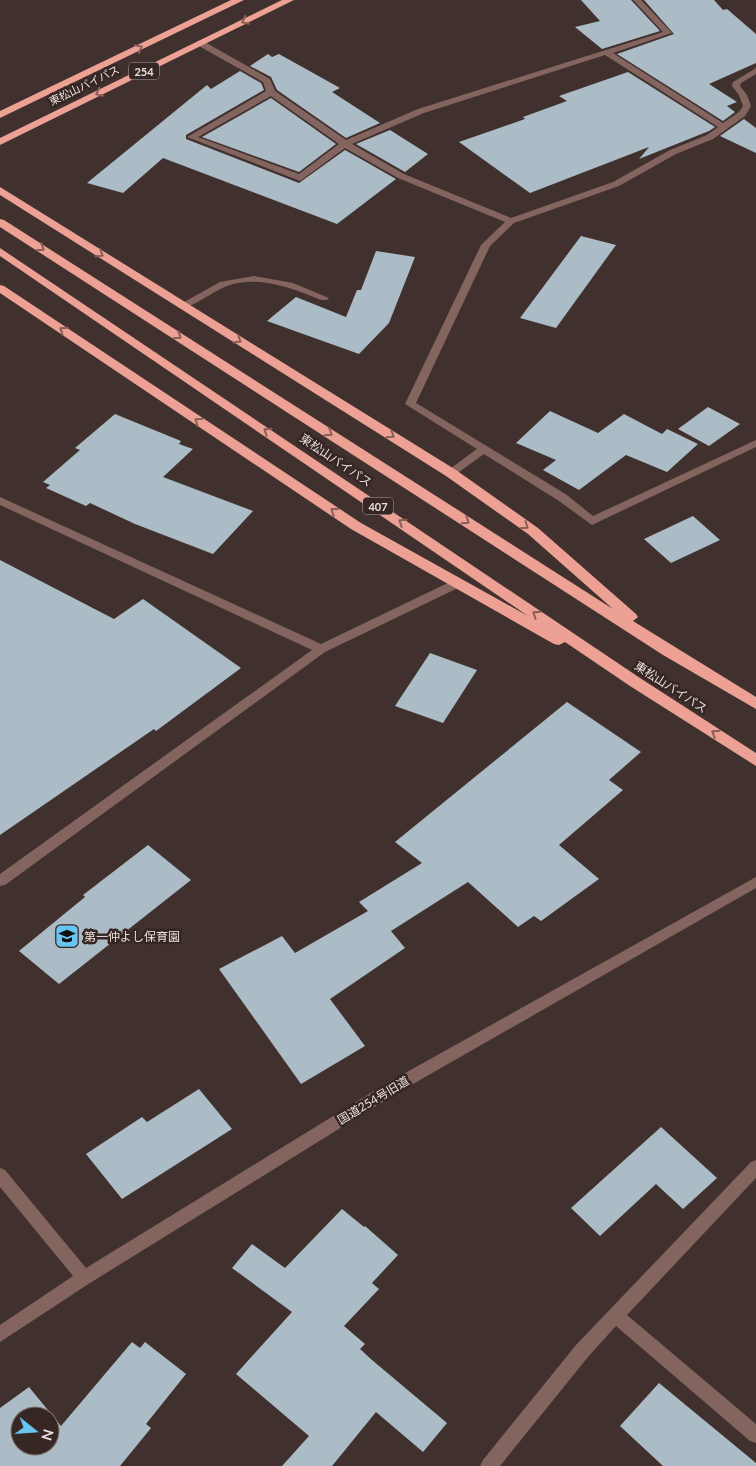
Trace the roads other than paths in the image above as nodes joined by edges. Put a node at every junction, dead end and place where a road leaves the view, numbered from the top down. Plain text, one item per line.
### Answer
1 (239, 0) edge
2 (289, 0) edge
3 (637, 0) edge
4 (200, 43) junction
5 (607, 53) junction
6 (756, 70) edge
7 (271, 92) junction
8 (0, 115) edge
9 (723, 127) junction
10 (0, 142) edge
11 (345, 144) junction
12 (0, 190) edge
13 (511, 221) junction
14 (0, 222) edge
15 (0, 251) edge
16 (0, 288) edge
17 (324, 298) dead end
18 (182, 306) junction
19 (756, 443) edge
20 (484, 449) junction
21 (451, 473) junction
22 (0, 501) edge
23 (456, 584) junction
24 (322, 649) junction
25 (668, 650) junction
26 (635, 682) junction
27 (756, 704) edge
28 (756, 760) edge
29 (0, 881) edge
30 (756, 882) edge
31 (756, 1167) edge
32 (0, 1175) edge
33 (84, 1278) junction
34 (615, 1315) junction
35 (0, 1334) edge
36 (756, 1435) edge
37 (489, 1466) edge

8 -> 1 highway, 東松山バイパス / 254
2 -> 4 highway, 東松山バイパス / 254
3 - 5 street
4 - 7 street
4 -> 10 highway, 東松山バイパス / 254
5 - 9 street
5 - 11 street
6 - 9 street
7 - 11 street
7 - 11 street
9 - 13 street
11 - 13 street
12 -> 18 highway
13 - 20 street
14 -> 25 highway, 東松山バイパス
26 -> 15 highway, 東松山バイパス / 407
23 -> 16 highway
17 - 18 street
18 -> 21 highway
19 - 20 street
20 - 21 street
21 -> 25 highway
22 - 24 street
23 - 24 street
23 - 26 highway
24 - 29 street
25 - 27 highway, 東松山バイパス
28 -> 26 highway, 東松山バイパス / 407
30 - 33 street, 国道254号旧道
31 - 34 street
32 - 33 street
33 - 35 street, 国道254号旧道
34 - 36 street
34 - 37 street

